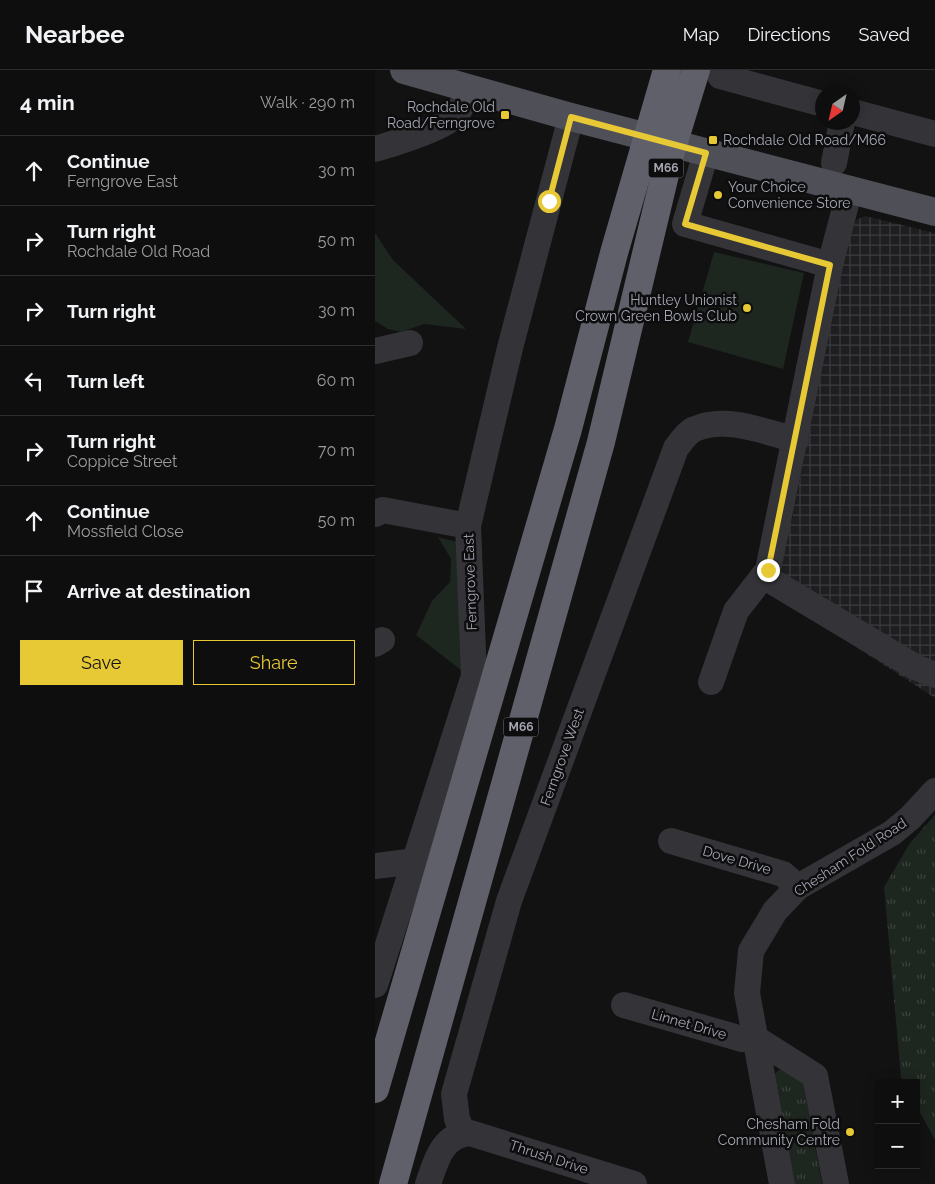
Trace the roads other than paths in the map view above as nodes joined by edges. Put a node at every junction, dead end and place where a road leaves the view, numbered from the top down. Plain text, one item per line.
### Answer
1 (667, 70) edge
2 (696, 70) edge
3 (723, 70) edge
4 (416, 72) edge
5 (468, 89) junction
6 (815, 102) edge
7 (860, 114) edge
8 (571, 117) junction
9 (840, 130) edge
10 (935, 134) edge
11 (375, 149) edge
12 (706, 153) junction
13 (834, 163) dead end
14 (850, 189) junction
15 (935, 212) edge
16 (830, 265) junction
17 (410, 343) dead end
18 (375, 351) edge
19 (796, 440) junction
20 (375, 514) edge
21 (468, 526) junction
22 (763, 576) junction
23 (935, 675) edge
24 (711, 682) dead end
25 (935, 791) edge
26 (671, 841) dead end
27 (416, 861) junction
28 (375, 866) edge
29 (798, 887) junction
30 (375, 985) edge
31 (624, 1005) dead end
32 (755, 1038) junction
33 (375, 1089) edge
34 (463, 1133) junction
35 (393, 1184) edge
36 (429, 1184) edge
37 (634, 1184) edge
38 (782, 1184) edge
39 (836, 1184) edge

1 - 33 highway, M66
2 - 35 highway, M66
3 - 6 street
4 - 5 main road
5 - 8 main road
5 - 11 street
7 - 10 street
8 - 12 main road
8 - 21 street, Ferngrove East
9 - 13 street
12 - 14 main road
12 - 16 street
14 - 15 main road
14 - 16 street
16 - 19 street
17 - 18 street
19 - 22 street
19 - 34 street, Ferngrove West
20 - 21 street
21 - 27 street, Ferngrove East
22 - 23 street
22 - 24 street
25 - 29 street, Chesham Fold Road
26 - 29 street, Dove Drive
27 - 28 street
27 - 30 street, Ferngrove East
29 - 32 street, Chesham Fold Road
31 - 32 street, Linnet Drive
32 - 38 street, Chesham Fold Road
32 - 39 street
34 - 36 street
34 - 37 street, Thrush Drive

